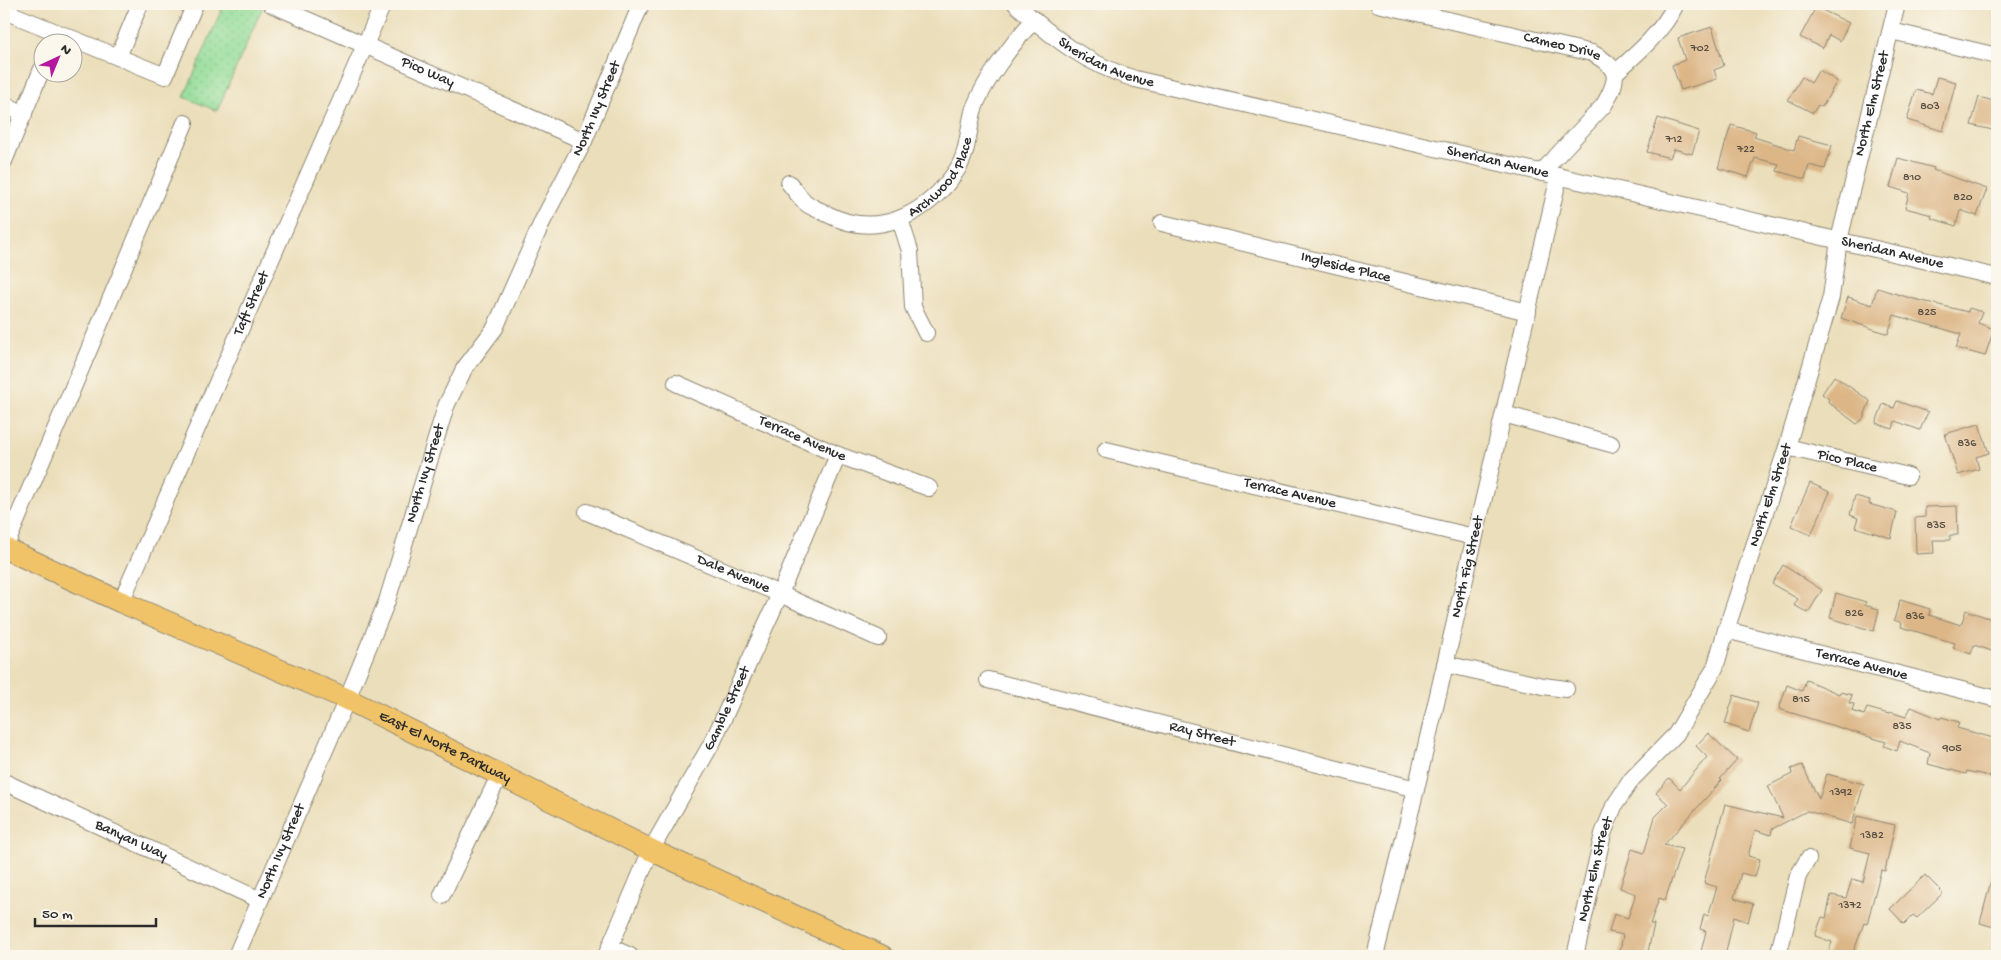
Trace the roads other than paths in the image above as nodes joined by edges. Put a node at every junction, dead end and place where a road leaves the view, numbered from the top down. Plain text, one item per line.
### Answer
1 (140, 4) edge
2 (196, 4) edge
3 (271, 4) edge
4 (383, 4) edge
5 (642, 4) edge
6 (1016, 4) edge
7 (1378, 4) edge
8 (1676, 4) edge
9 (1897, 4) edge
10 (4, 11) edge
11 (1034, 20) junction
12 (1890, 31) junction
13 (365, 44) junction
14 (1997, 56) edge
15 (118, 57) junction
16 (1615, 73) junction
17 (37, 82) edge
18 (4, 104) edge
19 (24, 114) junction
20 (185, 123) dead end
21 (4, 141) edge
22 (584, 141) junction
23 (4, 161) edge
24 (1540, 173) junction
25 (1559, 176) junction
26 (789, 183) dead end
27 (900, 219) junction
28 (1162, 223) dead end
29 (1840, 240) junction
30 (1997, 277) edge
31 (1528, 312) junction
32 (926, 333) dead end
33 (676, 383) dead end
34 (1504, 414) junction
35 (1611, 444) dead end
36 (1787, 447) junction
37 (1106, 450) dead end
38 (838, 454) junction
39 (1908, 476) dead end
40 (929, 488) dead end
41 (587, 512) dead end
42 (1474, 537) junction
43 (4, 548) edge
44 (780, 594) junction
45 (121, 602) junction
46 (1726, 630) junction
47 (878, 638) dead end
48 (1445, 664) junction
49 (988, 680) dead end
50 (1566, 688) dead end
51 (347, 699) junction
52 (1997, 699) edge
53 (500, 774) junction
54 (4, 782) edge
55 (1416, 789) junction
56 (651, 850) junction
57 (1808, 859) dead end
58 (442, 895) dead end
59 (260, 900) junction
60 (608, 952) edge
61 (236, 956) edge
62 (630, 956) edge
63 (882, 956) edge
64 (1374, 956) edge
65 (1575, 956) edge
66 (1778, 956) edge

1 - 15 street
2 - 15 street
3 - 13 street, Pico Way
4 - 13 street, Taft Street
5 - 22 street, North Ivy Street
6 - 11 street, Sheridan Avenue
7 - 16 street, Cameo Drive
8 - 16 street
9 - 12 street, North Elm Street
10 - 15 street
11 - 24 street, Sheridan Avenue
11 - 27 street, Archwood Place
12 - 14 street
12 - 29 street, North Elm Street
13 - 22 street, Pico Way
13 - 45 street, Taft Street
16 - 24 street, Cameo Drive
17 - 19 street
18 - 19 street
19 - 21 street
19 - 23 street
20 - 43 street
22 - 51 street, North Ivy Street
24 - 25 street, Sheridan Avenue
25 - 29 street, Sheridan Avenue
25 - 31 street, North Fig Street
26 - 27 street, Archwood Place
27 - 32 street
28 - 31 street, Ingleside Place
29 - 30 street, Sheridan Avenue
29 - 36 street, North Elm Street
31 - 34 street, North Fig Street
33 - 38 street, Terrace Avenue
34 - 35 street
34 - 42 street, North Fig Street
36 - 39 street, Pico Place
36 - 46 street, North Elm Street
37 - 42 street, Terrace Avenue
38 - 40 street, Terrace Avenue
38 - 44 street, Gamble Street
41 - 44 street, Dale Avenue
42 - 48 street, North Fig Street
43 - 45 main road, East El Norte Parkway
44 - 47 street, Dale Avenue
44 - 56 street, Gamble Street
45 - 51 main road, East El Norte Parkway
46 - 52 street, Terrace Avenue
46 - 65 street, North Elm Street
48 - 50 street
48 - 55 street, North Fig Street
49 - 55 street, Ray Street
51 - 53 main road, East El Norte Parkway
51 - 59 street, North Ivy Street
53 - 56 main road, East El Norte Parkway
53 - 58 street
54 - 59 street, Banyan Way
55 - 64 street, North Fig Street
56 - 60 street, Gamble Street
56 - 63 main road, East El Norte Parkway
57 - 66 street
59 - 61 street, North Ivy Street
60 - 62 street

